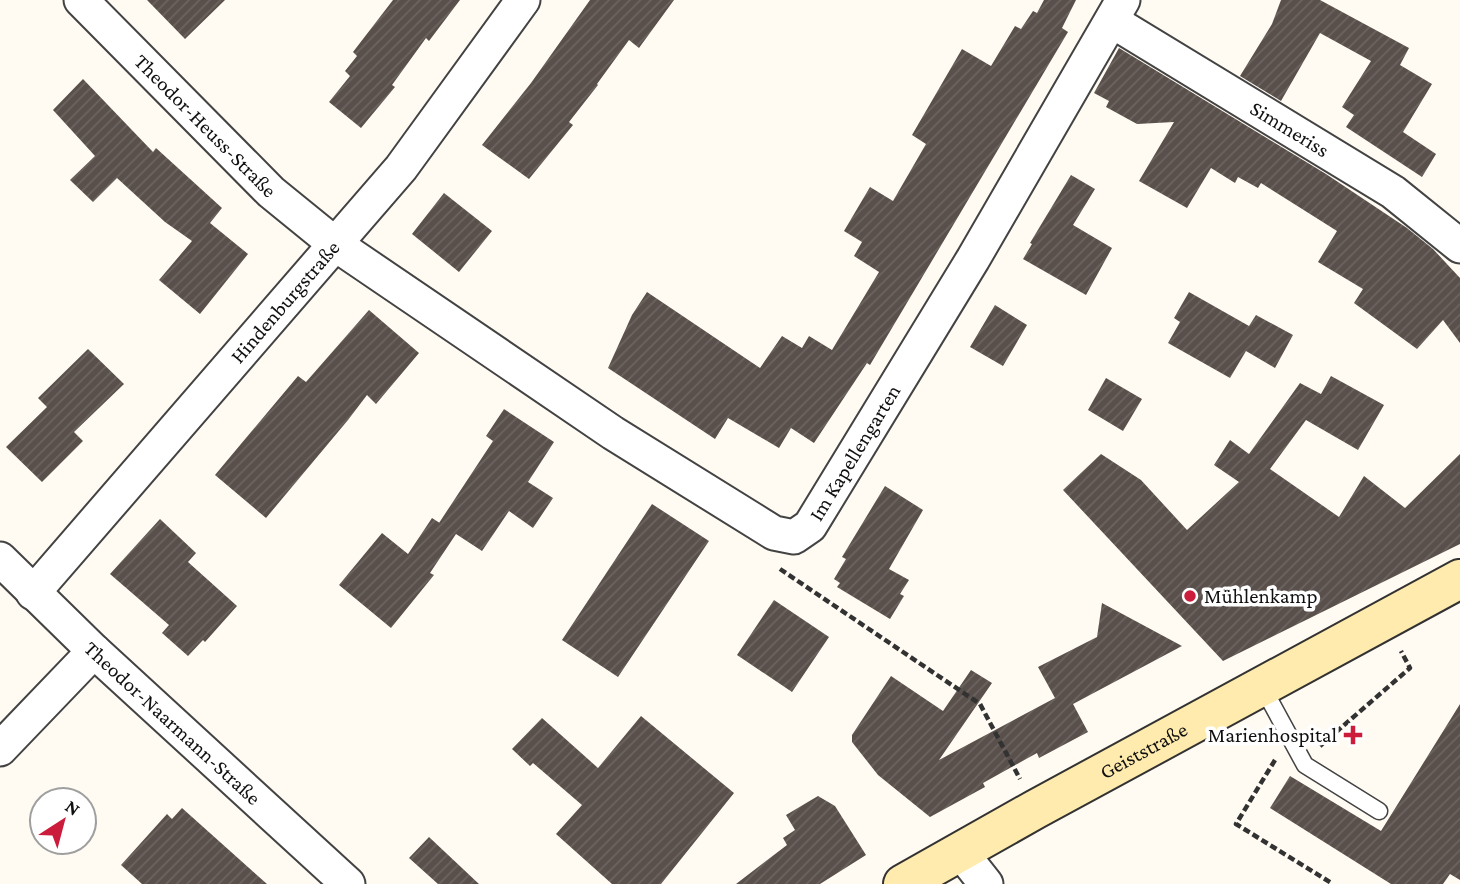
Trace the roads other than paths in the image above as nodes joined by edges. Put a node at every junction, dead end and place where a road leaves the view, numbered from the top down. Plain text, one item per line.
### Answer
1 (81, 0) edge
2 (523, 0) edge
3 (1118, 10) edge
4 (335, 244) junction
5 (1460, 246) edge
6 (0, 559) edge
7 (1460, 579) edge
8 (33, 593) junction
9 (94, 651) junction
10 (1262, 685) junction
11 (0, 749) edge
12 (1379, 811) dead end
13 (960, 851) junction
14 (348, 884) edge
15 (903, 884) edge
16 (986, 884) edge

1 - 4 street, Theodor-Heuss-Straße
2 - 4 street, Hindenburgstraße
3 - 4 street, Im Kapellengarten
3 - 5 street, Simmeriss
4 - 8 street, Hindenburgstraße
6 - 8 street, Theodor-Naarmann-Straße
7 - 10 main road, Geiststraße
8 - 9 street, Theodor-Naarmann-Straße
9 - 11 street
9 - 14 street, Theodor-Naarmann-Straße
10 - 12 lane
10 - 13 main road, Geiststraße
13 - 15 main road, Geiststraße
13 - 16 street

